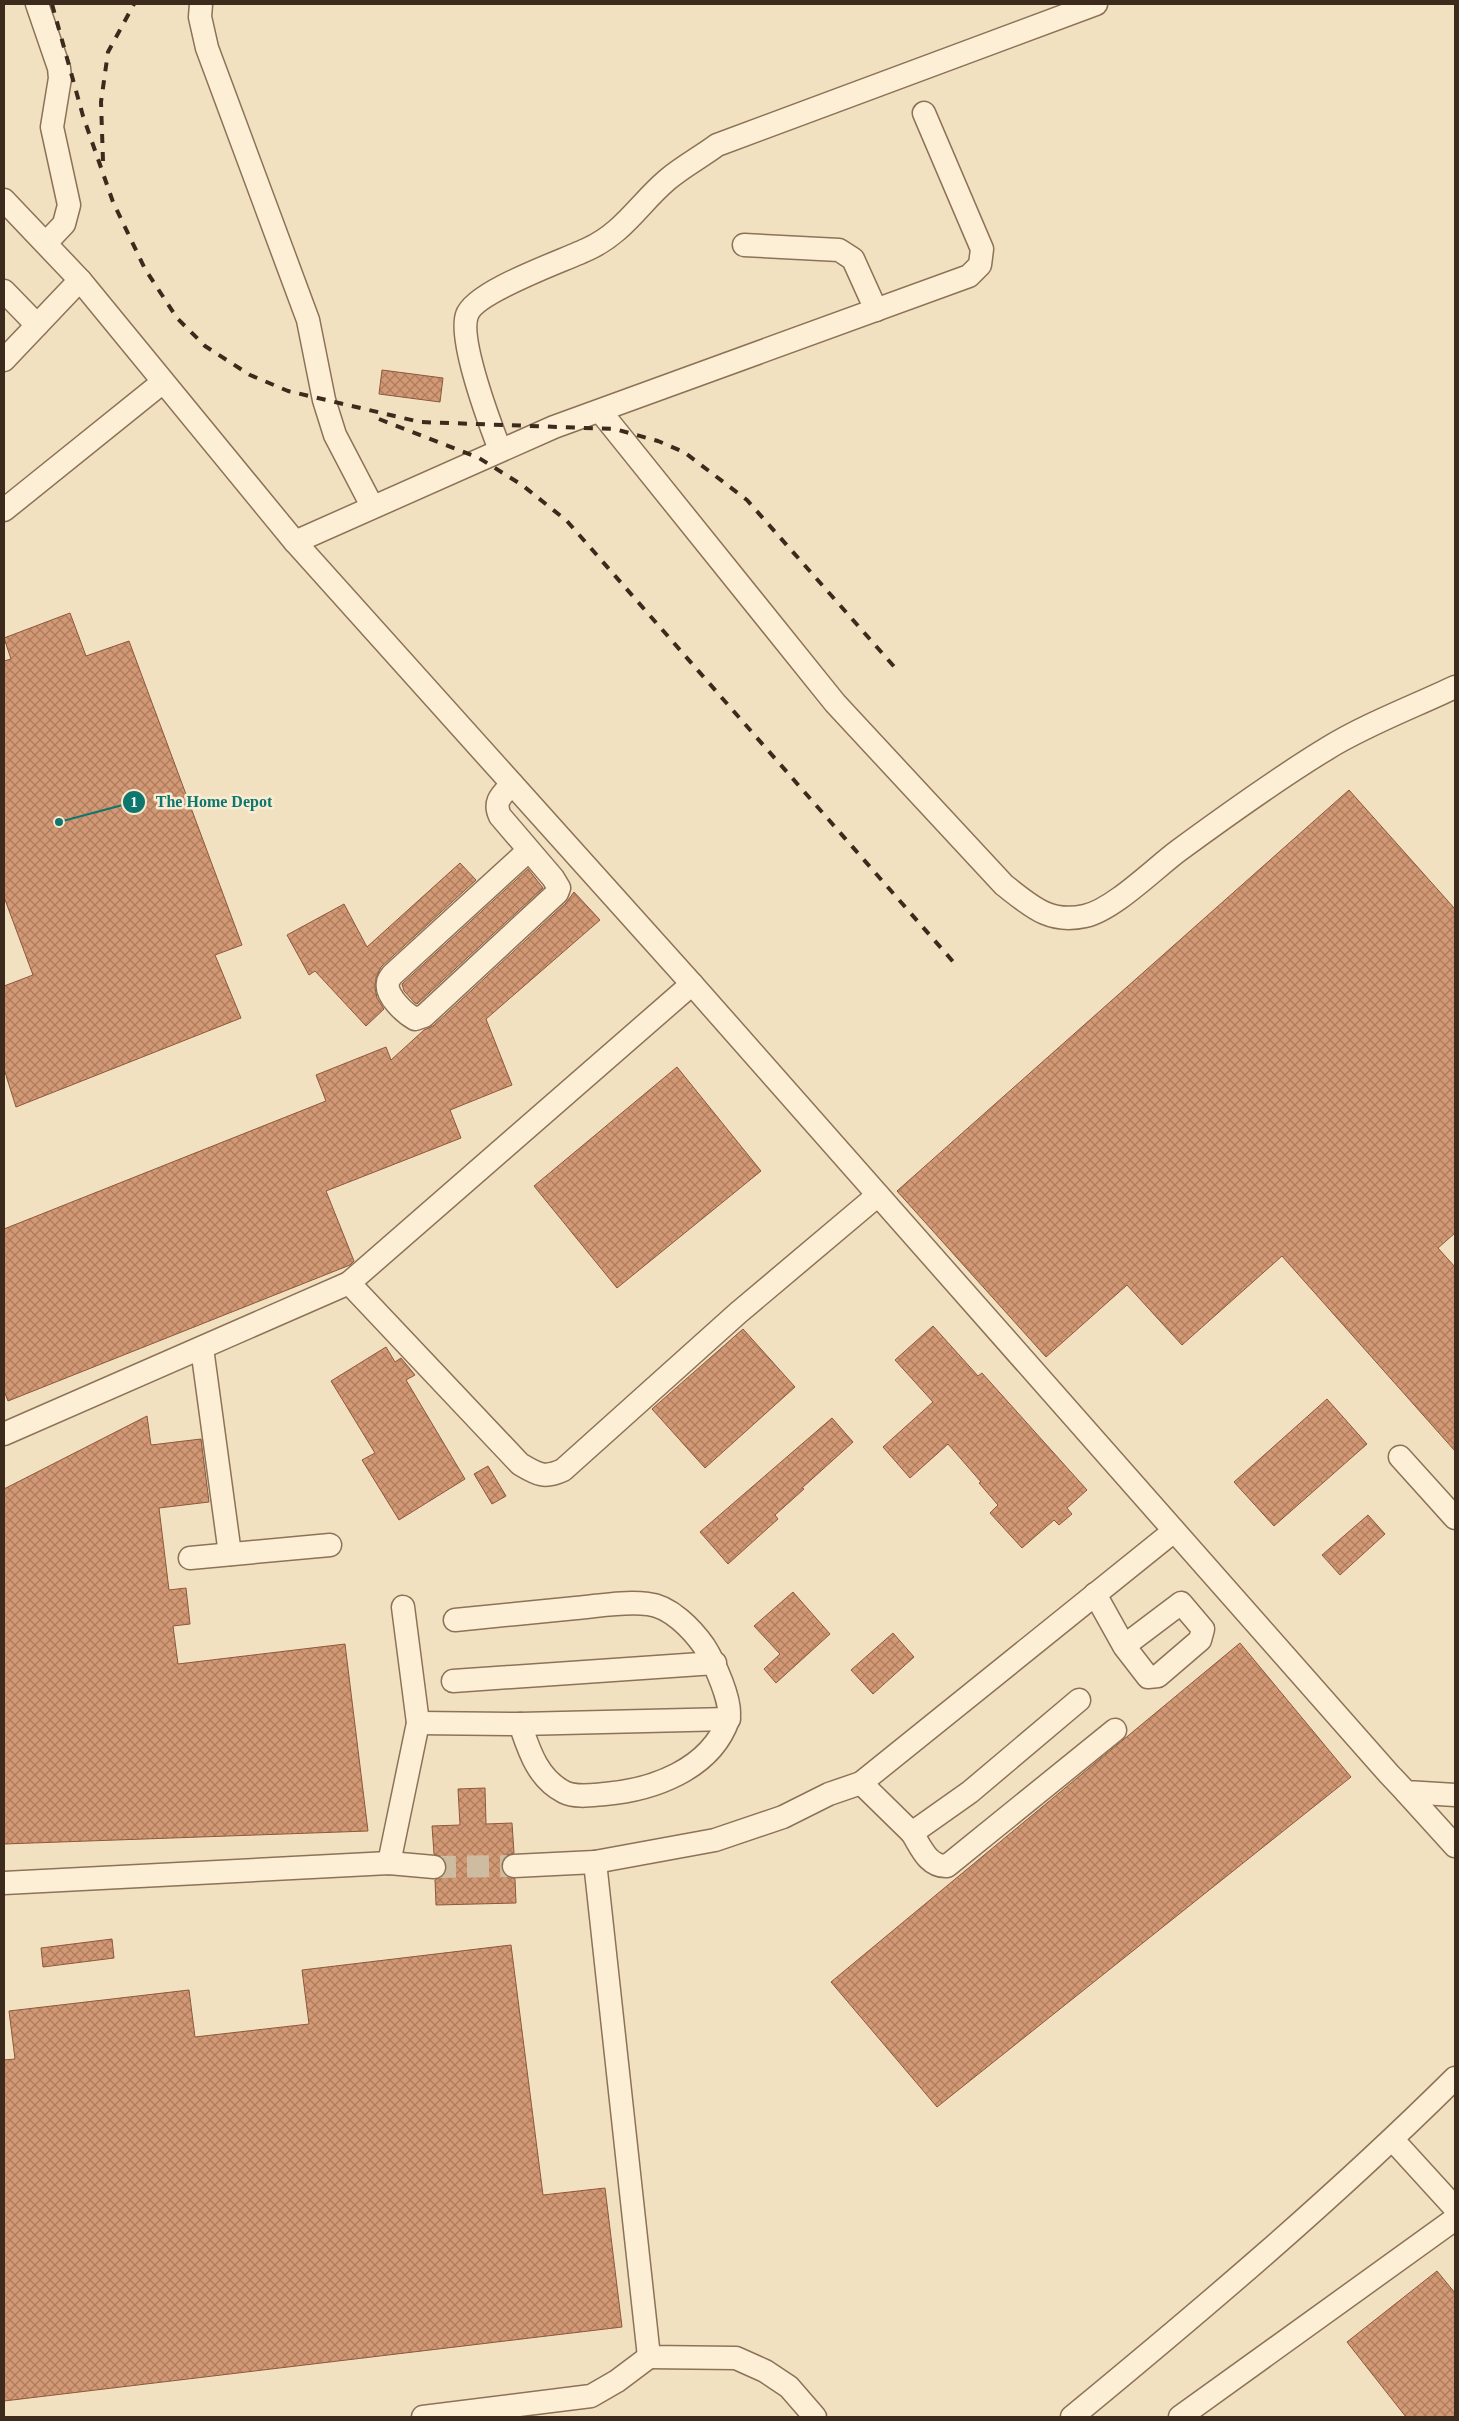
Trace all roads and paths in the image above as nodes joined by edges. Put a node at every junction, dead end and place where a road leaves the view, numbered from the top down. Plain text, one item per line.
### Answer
1 (37, 4) edge
2 (201, 4) edge
3 (1096, 4) edge
4 (924, 113) dead end
5 (4, 200) edge
6 (46, 243) junction
7 (744, 246) dead end
8 (80, 280) junction
9 (4, 291) edge
10 (876, 310) junction
11 (37, 325) junction
12 (4, 360) edge
13 (163, 382) junction
14 (600, 411) junction
15 (500, 450) junction
16 (372, 506) junction
17 (4, 510) edge
18 (295, 542) junction
19 (1455, 687) edge
20 (512, 784) junction
21 (529, 850) junction
22 (692, 984) junction
23 (878, 1195) junction
24 (349, 1283) junction
25 (202, 1348) junction
26 (4, 1434) edge
27 (1400, 1457) dead end
28 (1455, 1518) edge
29 (1174, 1531) junction
30 (330, 1545) dead end
31 (230, 1554) junction
32 (190, 1558) dead end
33 (1095, 1594) junction
34 (403, 1606) dead end
35 (455, 1620) dead end
36 (1124, 1646) dead end
37 (715, 1663) junction
38 (453, 1681) dead end
39 (1079, 1700) dead end
40 (729, 1719) junction
41 (418, 1723) junction
42 (520, 1724) junction
43 (1115, 1730) dead end
44 (861, 1783) junction
45 (1406, 1792) junction
46 (1455, 1795) edge
47 (912, 1834) junction
48 (1455, 1846) edge
49 (595, 1862) junction
50 (390, 1863) junction
51 (434, 1866) tunnel mouth
52 (514, 1866) tunnel mouth
53 (4, 1883) edge
54 (1455, 2078) edge
55 (1393, 2140) junction
56 (1455, 2208) edge
57 (1455, 2219) edge
58 (649, 2357) junction
59 (423, 2417) edge
60 (815, 2417) edge
61 (1072, 2417) edge
62 (1180, 2417) edge

1 - 6 lane
2 - 16 lane
3 - 15 lane
4 - 10 lane
5 - 6 lane
6 - 8 lane
7 - 10 lane
8 - 11 lane
8 - 13 lane
9 - 11 lane
10 - 14 lane
11 - 12 lane
13 - 17 lane
13 - 18 lane
14 - 15 lane
14 - 19 lane
15 - 16 lane
16 - 18 lane
18 - 20 lane
20 - 21 lane
20 - 22 lane
21 - 21 lane
22 - 23 lane
22 - 24 lane
23 - 24 lane
23 - 29 lane
24 - 25 lane
25 - 26 lane
25 - 31 lane
27 - 28 lane
29 - 33 lane
29 - 45 lane
30 - 31 lane
31 - 32 lane
33 - 36 lane
33 - 44 lane
34 - 41 lane
35 - 37 lane
37 - 38 lane
37 - 40 lane
39 - 47 lane
40 - 42 lane
40 - 42 lane
41 - 42 lane
41 - 50 lane
43 - 47 lane
44 - 47 lane
44 - 49 lane
45 - 46 lane
45 - 48 lane
49 - 52 lane
49 - 58 lane
50 - 51 lane
50 - 53 lane
54 - 55 lane
55 - 56 lane
55 - 61 lane
57 - 62 lane
58 - 59 lane
58 - 60 lane

